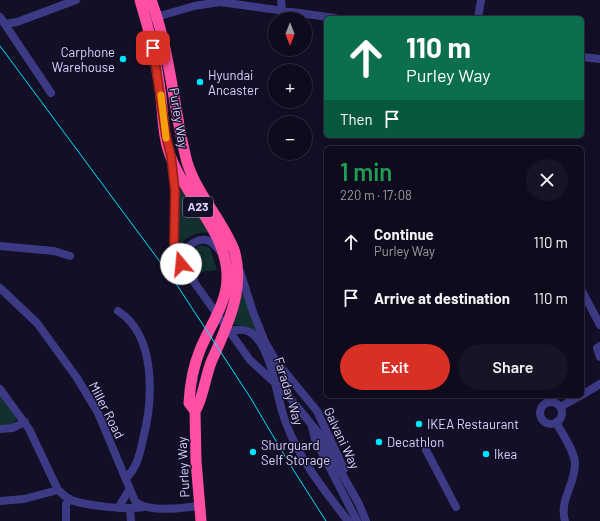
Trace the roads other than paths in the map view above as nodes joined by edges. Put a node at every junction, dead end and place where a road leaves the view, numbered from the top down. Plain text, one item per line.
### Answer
1 (76, 0) edge
2 (140, 0) edge
3 (151, 0) edge
4 (281, 0) edge
5 (481, 0) edge
6 (282, 9) junction
7 (324, 16) edge
8 (478, 16) edge
9 (152, 18) junction
10 (3, 20) edge
11 (22, 20) junction
12 (15, 39) junction
13 (584, 57) edge
14 (600, 59) edge
15 (51, 93) dead end
16 (171, 156) junction
17 (0, 246) edge
18 (70, 256) dead end
19 (231, 258) junction
20 (195, 281) junction
21 (0, 288) edge
22 (584, 295) edge
23 (118, 311) dead end
24 (600, 325) edge
25 (223, 334) junction
26 (600, 346) edge
27 (600, 357) edge
28 (600, 384) edge
29 (0, 388) edge
30 (584, 393) edge
31 (576, 398) edge
32 (545, 399) edge
33 (560, 407) junction
34 (195, 411) junction
35 (25, 422) junction
36 (556, 422) junction
37 (312, 426) junction
38 (0, 429) edge
39 (426, 450) dead end
40 (126, 478) junction
41 (58, 490) junction
42 (129, 490) junction
43 (199, 491) junction
44 (70, 500) junction
45 (0, 501) edge
46 (359, 504) junction
47 (199, 506) junction
48 (144, 507) junction
49 (456, 507) dead end
50 (118, 508) junction
51 (130, 508) junction
52 (188, 508) junction
53 (66, 521) edge
54 (131, 521) edge
55 (201, 521) edge
56 (348, 521) edge
57 (357, 521) edge
58 (366, 521) edge
59 (565, 521) edge

1 - 11 street
2 - 9 highway, Purley Way / A23
3 - 9 highway, Purley Way / A23
4 - 6 street
5 - 8 street
6 - 7 street
6 - 9 street
9 - 16 highway, Purley Way / A23
9 - 19 highway, Purley Way / A23
10 - 11 street
10 - 12 street
11 - 12 street
12 - 15 street
13 - 14 street
16 - 19 highway, Purley Way / A23
16 - 20 street
17 - 18 street
19 - 20 street
19 - 25 highway, Purley Way / A23
19 - 34 highway, Purley Way / A23
19 - 46 street, Galvani Way
20 - 37 street
21 - 40 street, Miller Road
22 - 24 street
23 - 40 street
25 - 34 highway, Purley Way / A23
25 - 56 street, Faraday Way
26 - 27 street
28 - 30 street
29 - 35 street
31 - 33 street
32 - 33 street
32 - 36 street
33 - 36 street
34 - 43 highway, Purley Way / A23
35 - 38 street
35 - 41 street
36 - 59 street
37 - 46 street
37 - 57 street
39 - 49 street
40 - 42 street, Miller Road
41 - 44 street
41 - 45 street
42 - 48 street, Miller Road
42 - 50 street
43 - 47 highway, Purley Way / A23
43 - 52 street
44 - 50 street
44 - 53 street
46 - 58 street
47 - 52 street
47 - 55 highway, Purley Way / A23
48 - 51 street
48 - 52 street
50 - 51 street
51 - 54 street

